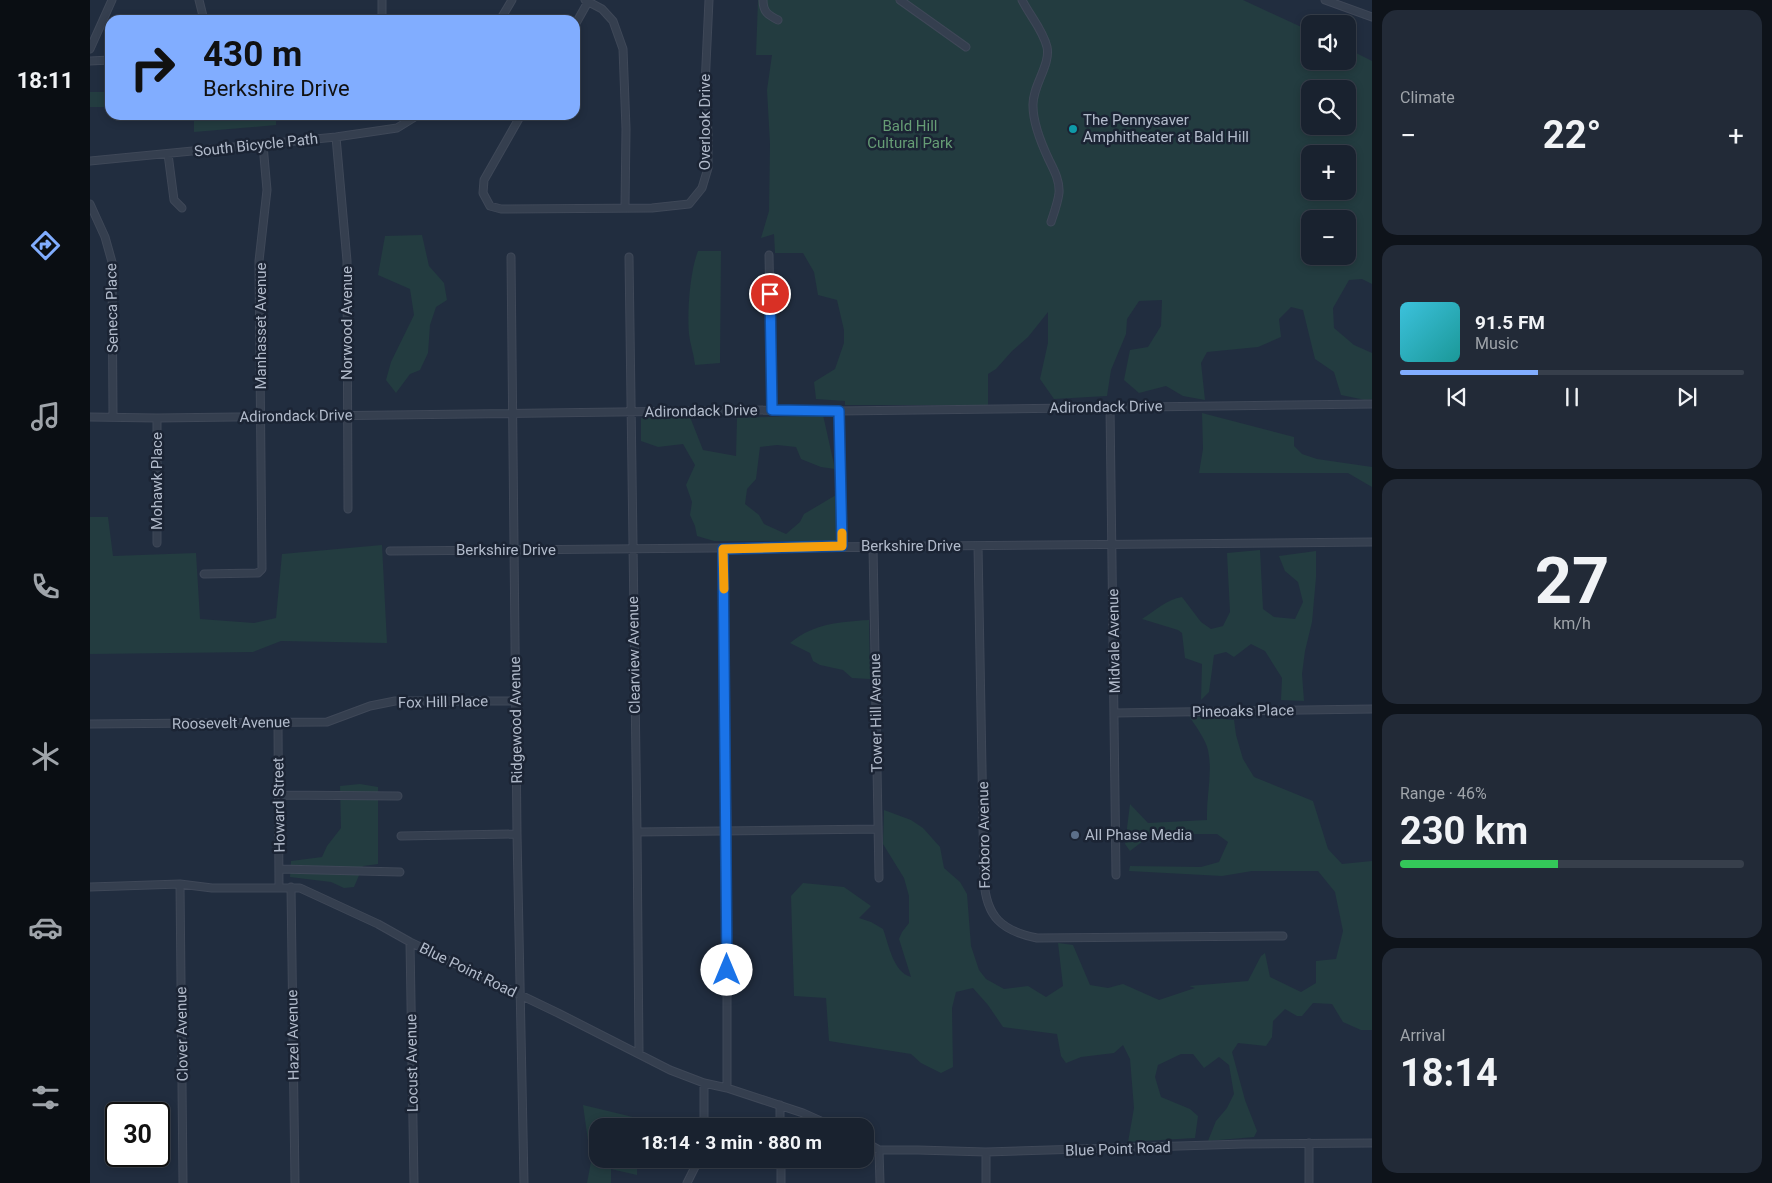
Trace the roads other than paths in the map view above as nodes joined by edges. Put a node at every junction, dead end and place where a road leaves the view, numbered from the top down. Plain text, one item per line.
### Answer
1 (112, 0) edge
2 (199, 0) edge
3 (382, 0) edge
4 (512, 0) edge
5 (709, 0) edge
6 (763, 0) edge
7 (900, 0) edge
8 (1022, 0) edge
9 (1325, 0) edge
10 (588, 1) edge
11 (105, 15) edge
12 (203, 15) edge
13 (382, 15) edge
14 (503, 15) edge
15 (105, 16) edge
16 (580, 16) edge
17 (1372, 17) edge
18 (778, 20) dead end
19 (966, 47) dead end
20 (90, 49) edge
21 (105, 60) edge
22 (90, 61) edge
23 (410, 120) edge
24 (518, 120) edge
25 (336, 137) junction
26 (262, 145) junction
27 (168, 154) junction
28 (90, 161) edge
29 (90, 204) edge
30 (625, 207) junction
31 (182, 208) dead end
32 (1051, 222) dead end
33 (769, 255) dead end
34 (511, 257) dead end
35 (629, 257) dead end
36 (1372, 404) edge
37 (1110, 407) junction
38 (772, 410) junction
39 (839, 411) junction
40 (630, 412) junction
41 (512, 413) junction
42 (348, 415) junction
43 (90, 416) edge
44 (113, 416) junction
45 (262, 416) junction
46 (157, 418) junction
47 (348, 509) dead end
48 (1372, 542) edge
49 (157, 543) dead end
50 (1113, 543) junction
51 (842, 546) junction
52 (978, 546) junction
53 (873, 547) junction
54 (723, 549) junction
55 (514, 550) junction
56 (632, 550) junction
57 (390, 551) dead end
58 (204, 574) dead end
59 (516, 701) junction
60 (370, 706) joint
61 (1372, 709) edge
62 (1115, 713) junction
63 (278, 723) junction
64 (90, 724) edge
65 (278, 795) junction
66 (398, 796) dead end
67 (878, 829) junction
68 (637, 832) junction
69 (727, 832) junction
70 (518, 834) junction
71 (402, 836) dead end
72 (280, 868) junction
73 (400, 872) dead end
74 (1116, 875) dead end
75 (878, 878) dead end
76 (180, 884) junction
77 (279, 887) junction
78 (291, 887) junction
79 (90, 888) edge
80 (1283, 936) dead end
81 (410, 942) junction
82 (522, 996) junction
83 (638, 1053) junction
84 (704, 1083) junction
85 (727, 1088) junction
86 (780, 1105) junction
87 (704, 1118) edge
88 (780, 1118) edge
89 (814, 1118) edge
90 (1309, 1143) junction
91 (1372, 1143) edge
92 (874, 1147) edge
93 (879, 1150) junction
94 (986, 1152) junction
95 (694, 1168) edge
96 (781, 1168) edge
97 (183, 1183) edge
98 (295, 1183) edge
99 (414, 1183) edge
100 (524, 1183) edge
101 (687, 1183) edge
102 (781, 1183) edge
103 (880, 1183) edge
104 (986, 1183) edge
105 (1309, 1183) edge

1 - 11 street
2 - 12 street
3 - 13 street
4 - 14 street
5 - 30 street, Overlook Drive
6 - 18 street
7 - 19 street
8 - 32 street
9 - 17 street
10 - 16 street
10 - 30 street
15 - 20 street
21 - 22 street
23 - 25 street, South Bicycle Path
24 - 30 street, Overlook Drive
25 - 26 street, South Bicycle Path
25 - 42 street, Norwood Avenue
26 - 27 street, South Bicycle Path
26 - 45 street, Manhasset Avenue
27 - 28 street, South Bicycle Path
27 - 31 street
29 - 44 street, Seneca Place
33 - 38 street
34 - 41 street, Ridgewood Avenue
35 - 40 street, Clearview Avenue
36 - 37 street, Adirondack Drive
37 - 39 street, Adirondack Drive
37 - 50 street, Midvale Avenue
38 - 39 street, Adirondack Drive
38 - 40 street, Adirondack Drive
39 - 51 street
40 - 41 street, Adirondack Drive
40 - 56 street, Clearview Avenue
41 - 42 street, Adirondack Drive
41 - 55 street, Ridgewood Avenue
42 - 45 street, Adirondack Drive
42 - 47 street, Norwood Avenue
43 - 44 street, Adirondack Drive
44 - 46 street, Adirondack Drive
45 - 46 street, Adirondack Drive
45 - 58 street, Manhasset Avenue
46 - 49 street, Mohawk Place
48 - 50 street, Berkshire Drive
50 - 52 street, Berkshire Drive
50 - 62 street, Midvale Avenue
51 - 53 street, Berkshire Drive
51 - 54 street, Berkshire Drive
52 - 53 street, Berkshire Drive
52 - 80 street, Foxboro Avenue
53 - 67 street, Tower Hill Avenue
54 - 56 street, Berkshire Drive
54 - 69 street
55 - 56 street, Berkshire Drive
55 - 57 street, Berkshire Drive
55 - 59 street, Ridgewood Avenue
56 - 68 street, Clearview Avenue
59 - 60 street, Fox Hill Place
59 - 70 street, Ridgewood Avenue
60 - 63 street, Roosevelt Avenue
61 - 62 street, Pineoaks Place
62 - 74 street, Midvale Avenue
63 - 64 street, Roosevelt Avenue
63 - 65 street, Howard Street
65 - 66 street
65 - 72 street, Howard Street
67 - 69 street
67 - 75 street, Tower Hill Avenue
68 - 69 street
68 - 83 street, Clearview Avenue
69 - 85 street
70 - 71 street
70 - 82 street, Ridgewood Avenue
72 - 73 street
72 - 77 street, Howard Street
76 - 77 street, Blue Point Road
76 - 79 street, Blue Point Road
76 - 97 street, Clover Avenue
77 - 78 street, Blue Point Road
78 - 81 street, Blue Point Road
78 - 98 street, Hazel Avenue
81 - 82 street, Blue Point Road
81 - 99 street, Locust Avenue
82 - 83 street, Blue Point Road
82 - 100 street, Ridgewood Avenue
83 - 84 street, Blue Point Road
84 - 85 street, Blue Point Road
84 - 87 street
85 - 86 street, Blue Point Road
86 - 88 street
86 - 89 street, Blue Point Road
90 - 91 street, Blue Point Road
90 - 94 street, Blue Point Road
90 - 105 street
92 - 93 street, Blue Point Road
93 - 94 street, Blue Point Road
93 - 103 street
94 - 104 street
95 - 101 street
96 - 102 street

